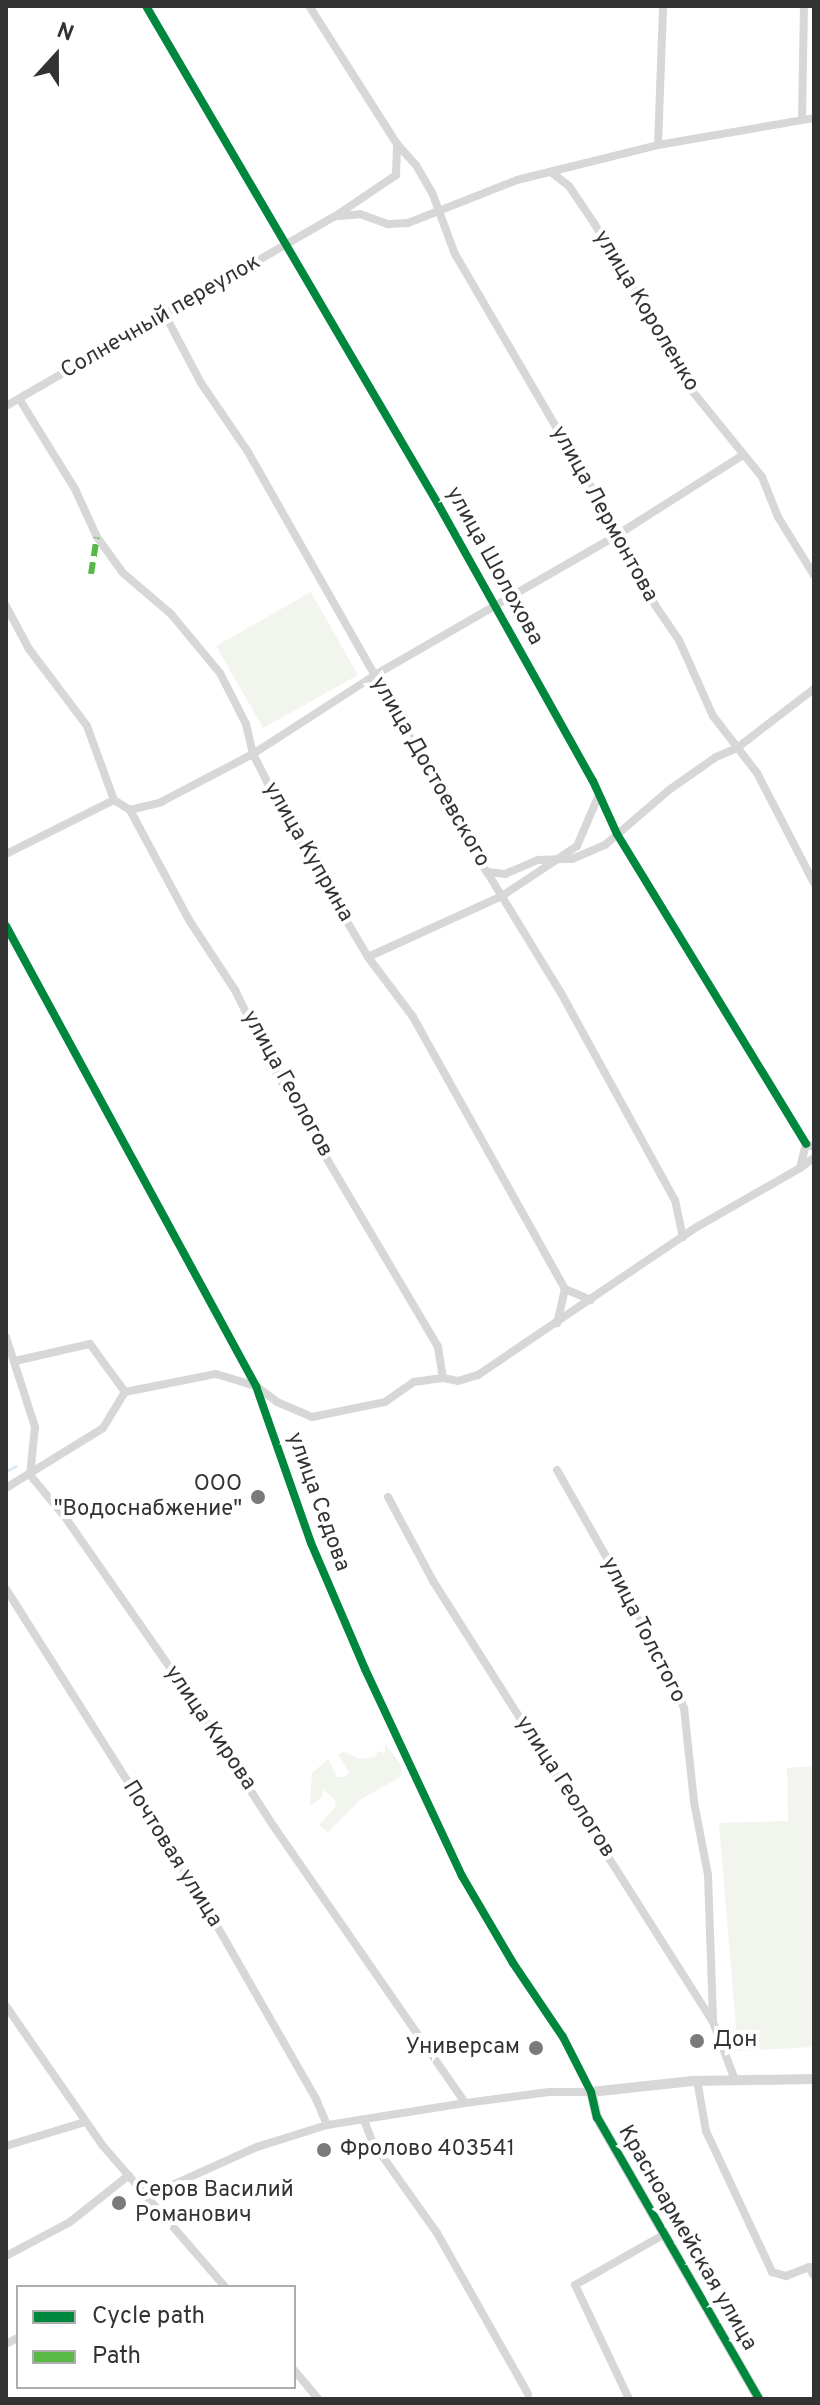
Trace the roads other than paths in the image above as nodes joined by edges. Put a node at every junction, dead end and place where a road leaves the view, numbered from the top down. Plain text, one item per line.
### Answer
1 (146, 6) edge
2 (309, 6) edge
3 (663, 6) edge
4 (804, 6) edge
5 (814, 118) edge
6 (802, 119) junction
7 (397, 144) junction
8 (658, 145) junction
9 (551, 172) junction
10 (442, 213) junction
11 (334, 217) junction
12 (288, 245) junction
13 (164, 313) junction
14 (20, 400) junction
15 (6, 406) edge
16 (743, 455) junction
17 (617, 535) junction
18 (814, 575) edge
19 (6, 606) edge
20 (493, 608) junction
21 (375, 675) junction
22 (814, 689) edge
23 (737, 748) junction
24 (253, 754) junction
25 (598, 797) junction
26 (114, 800) junction
27 (130, 810) junction
28 (617, 834) junction
29 (6, 854) edge
30 (555, 861) junction
31 (487, 872) junction
32 (814, 883) edge
33 (502, 896) junction
34 (6, 926) edge
35 (368, 957) junction
36 (810, 1146) edge
37 (814, 1158) edge
38 (800, 1168) junction
39 (683, 1237) junction
40 (565, 1289) junction
41 (591, 1300) junction
42 (557, 1323) junction
43 (6, 1337) edge
44 (15, 1361) junction
45 (443, 1378) junction
46 (256, 1386) junction
47 (125, 1392) junction
48 (277, 1402) junction
49 (268, 1413) junction
50 (557, 1470) dead end
51 (30, 1475) junction
52 (6, 1488) edge
53 (388, 1497) dead end
54 (6, 1589) edge
55 (6, 2006) edge
56 (713, 2022) junction
57 (814, 2079) edge
58 (697, 2080) junction
59 (735, 2080) junction
60 (591, 2092) junction
61 (465, 2103) junction
62 (364, 2120) junction
63 (85, 2122) junction
64 (327, 2125) junction
65 (6, 2146) edge
66 (129, 2175) junction
67 (148, 2196) junction
68 (663, 2235) junction
69 (6, 2256) edge
70 (814, 2276) edge
71 (223, 2285) edge
72 (296, 2372) edge
73 (528, 2394) dead end
74 (318, 2399) edge
75 (629, 2399) edge
76 (759, 2399) edge

1 - 12 street, улица Шолохова
2 - 7 street, улица Лермонтова
3 - 8 street
4 - 6 street
5 - 6 street
6 - 8 street
7 - 10 street, улица Лермонтова
7 - 11 street, Солнечный переулок
8 - 9 street
9 - 10 street
9 - 16 street, улица Короленко
10 - 11 street
10 - 17 street, улица Лермонтова
11 - 12 street, Солнечный переулок
12 - 13 street, Солнечный переулок
12 - 20 street, улица Шолохова
13 - 14 street, Солнечный переулок
13 - 21 street, улица Достоевского
14 - 15 street, Солнечный переулок
14 - 24 street, улица Куприна
16 - 17 street
16 - 18 street, улица Короленко
17 - 20 street
17 - 23 street, улица Лермонтова
19 - 26 street
20 - 21 street
20 - 25 street, улица Шолохова
21 - 24 street
21 - 31 street, улица Достоевского
22 - 23 street
23 - 28 street
23 - 32 street, улица Лермонтова
24 - 27 street
24 - 35 street, улица Куприна
25 - 28 street, улица Шолохова
25 - 30 street
26 - 27 street, улица Геологов
26 - 29 street
27 - 45 street, улица Геологов
28 - 30 street
28 - 36 street, улица Шолохова
30 - 31 street
30 - 33 street
31 - 33 street, улица Достоевского
33 - 35 street
33 - 39 street, улица Достоевского
34 - 46 street, улица Седова
35 - 40 street, улица Куприна
36 - 38 street
37 - 38 street
38 - 39 street
39 - 41 street
40 - 41 street
40 - 42 street
41 - 42 street
42 - 45 street
43 - 44 street
44 - 47 street
44 - 51 street
45 - 48 street
46 - 47 street
46 - 48 street
46 - 49 street, улица Седова
47 - 51 street
48 - 49 street
49 - 60 street, улица Седова
50 - 56 street, улица Толстого
51 - 52 street
51 - 61 street, улица Кирова
53 - 56 street, улица Геологов
54 - 64 street, Почтовая улица
55 - 63 street
56 - 59 street, улица Геологов
57 - 59 street
58 - 59 street
58 - 60 street
58 - 70 street
60 - 61 street
60 - 68 street, Красноармейская улица
61 - 62 street
62 - 64 street
62 - 73 street
63 - 65 street
63 - 66 street
64 - 67 street
66 - 67 street
66 - 69 street
67 - 71 street
68 - 75 street
68 - 76 street, Красноармейская улица
72 - 74 street

